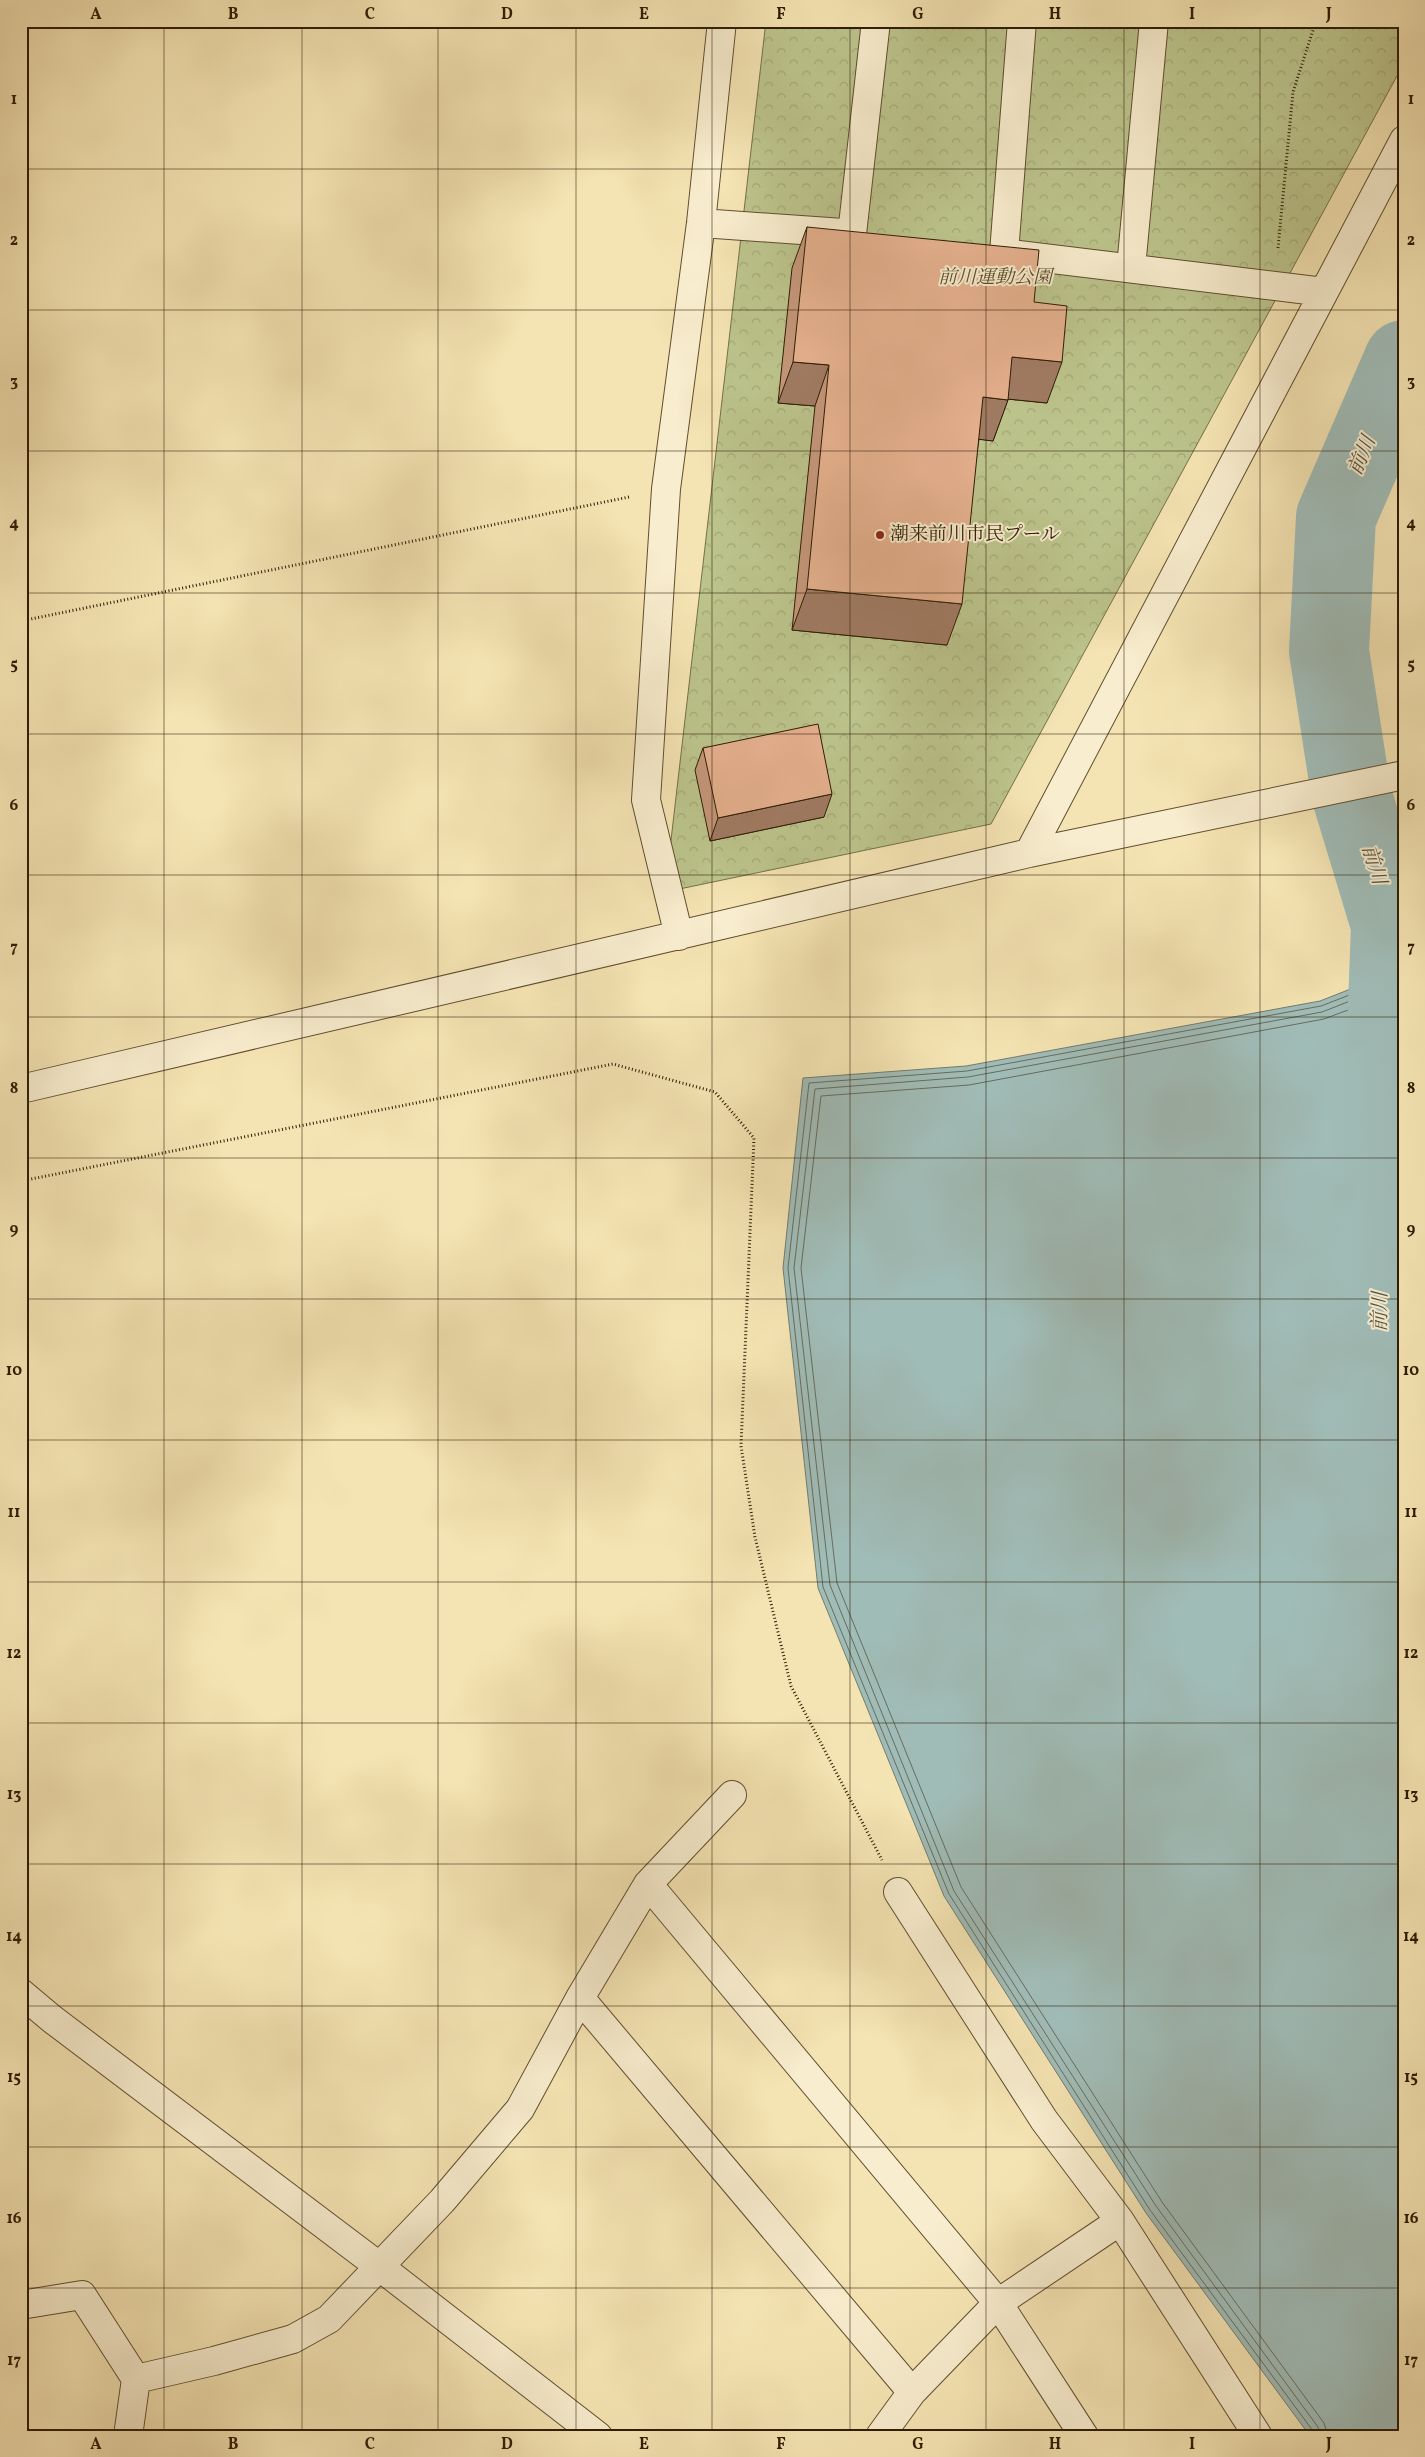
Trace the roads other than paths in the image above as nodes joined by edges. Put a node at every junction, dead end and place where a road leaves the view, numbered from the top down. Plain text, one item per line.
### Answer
1 (722, 21) edge
2 (876, 21) edge
3 (1022, 21) edge
4 (1154, 21) edge
5 (1404, 140) edge
6 (700, 222) junction
7 (852, 234) junction
8 (881, 238) edge
9 (975, 250) edge
10 (1004, 253) junction
11 (1131, 268) junction
12 (1324, 292) junction
13 (1400, 775) edge
14 (1029, 853) junction
15 (679, 936) junction
16 (21, 1088) edge
17 (732, 1796) dead end
18 (648, 1884) junction
19 (898, 1892) road end
20 (21, 1993) edge
21 (580, 1998) junction
22 (1120, 2221) junction
23 (380, 2267) junction
24 (998, 2303) junction
25 (21, 2305) edge
26 (136, 2379) junction
27 (912, 2392) junction
28 (128, 2436) edge
29 (598, 2436) edge
30 (880, 2436) edge
31 (1084, 2436) edge
32 (1258, 2436) edge

1 - 6 street
2 - 7 street
3 - 10 street
4 - 11 street
5 - 12 street
6 - 7 street
6 - 15 street
7 - 8 street
9 - 10 street
10 - 11 street
11 - 12 street
12 - 14 street
13 - 14 street
14 - 15 street
15 - 16 street
17 - 18 street
18 - 21 street
18 - 24 street
19 - 22 street
20 - 23 street
21 - 23 street
21 - 27 street
22 - 24 street
22 - 32 street
23 - 26 street
23 - 29 street
24 - 27 street
24 - 31 street
25 - 26 street
26 - 28 street
27 - 30 street

